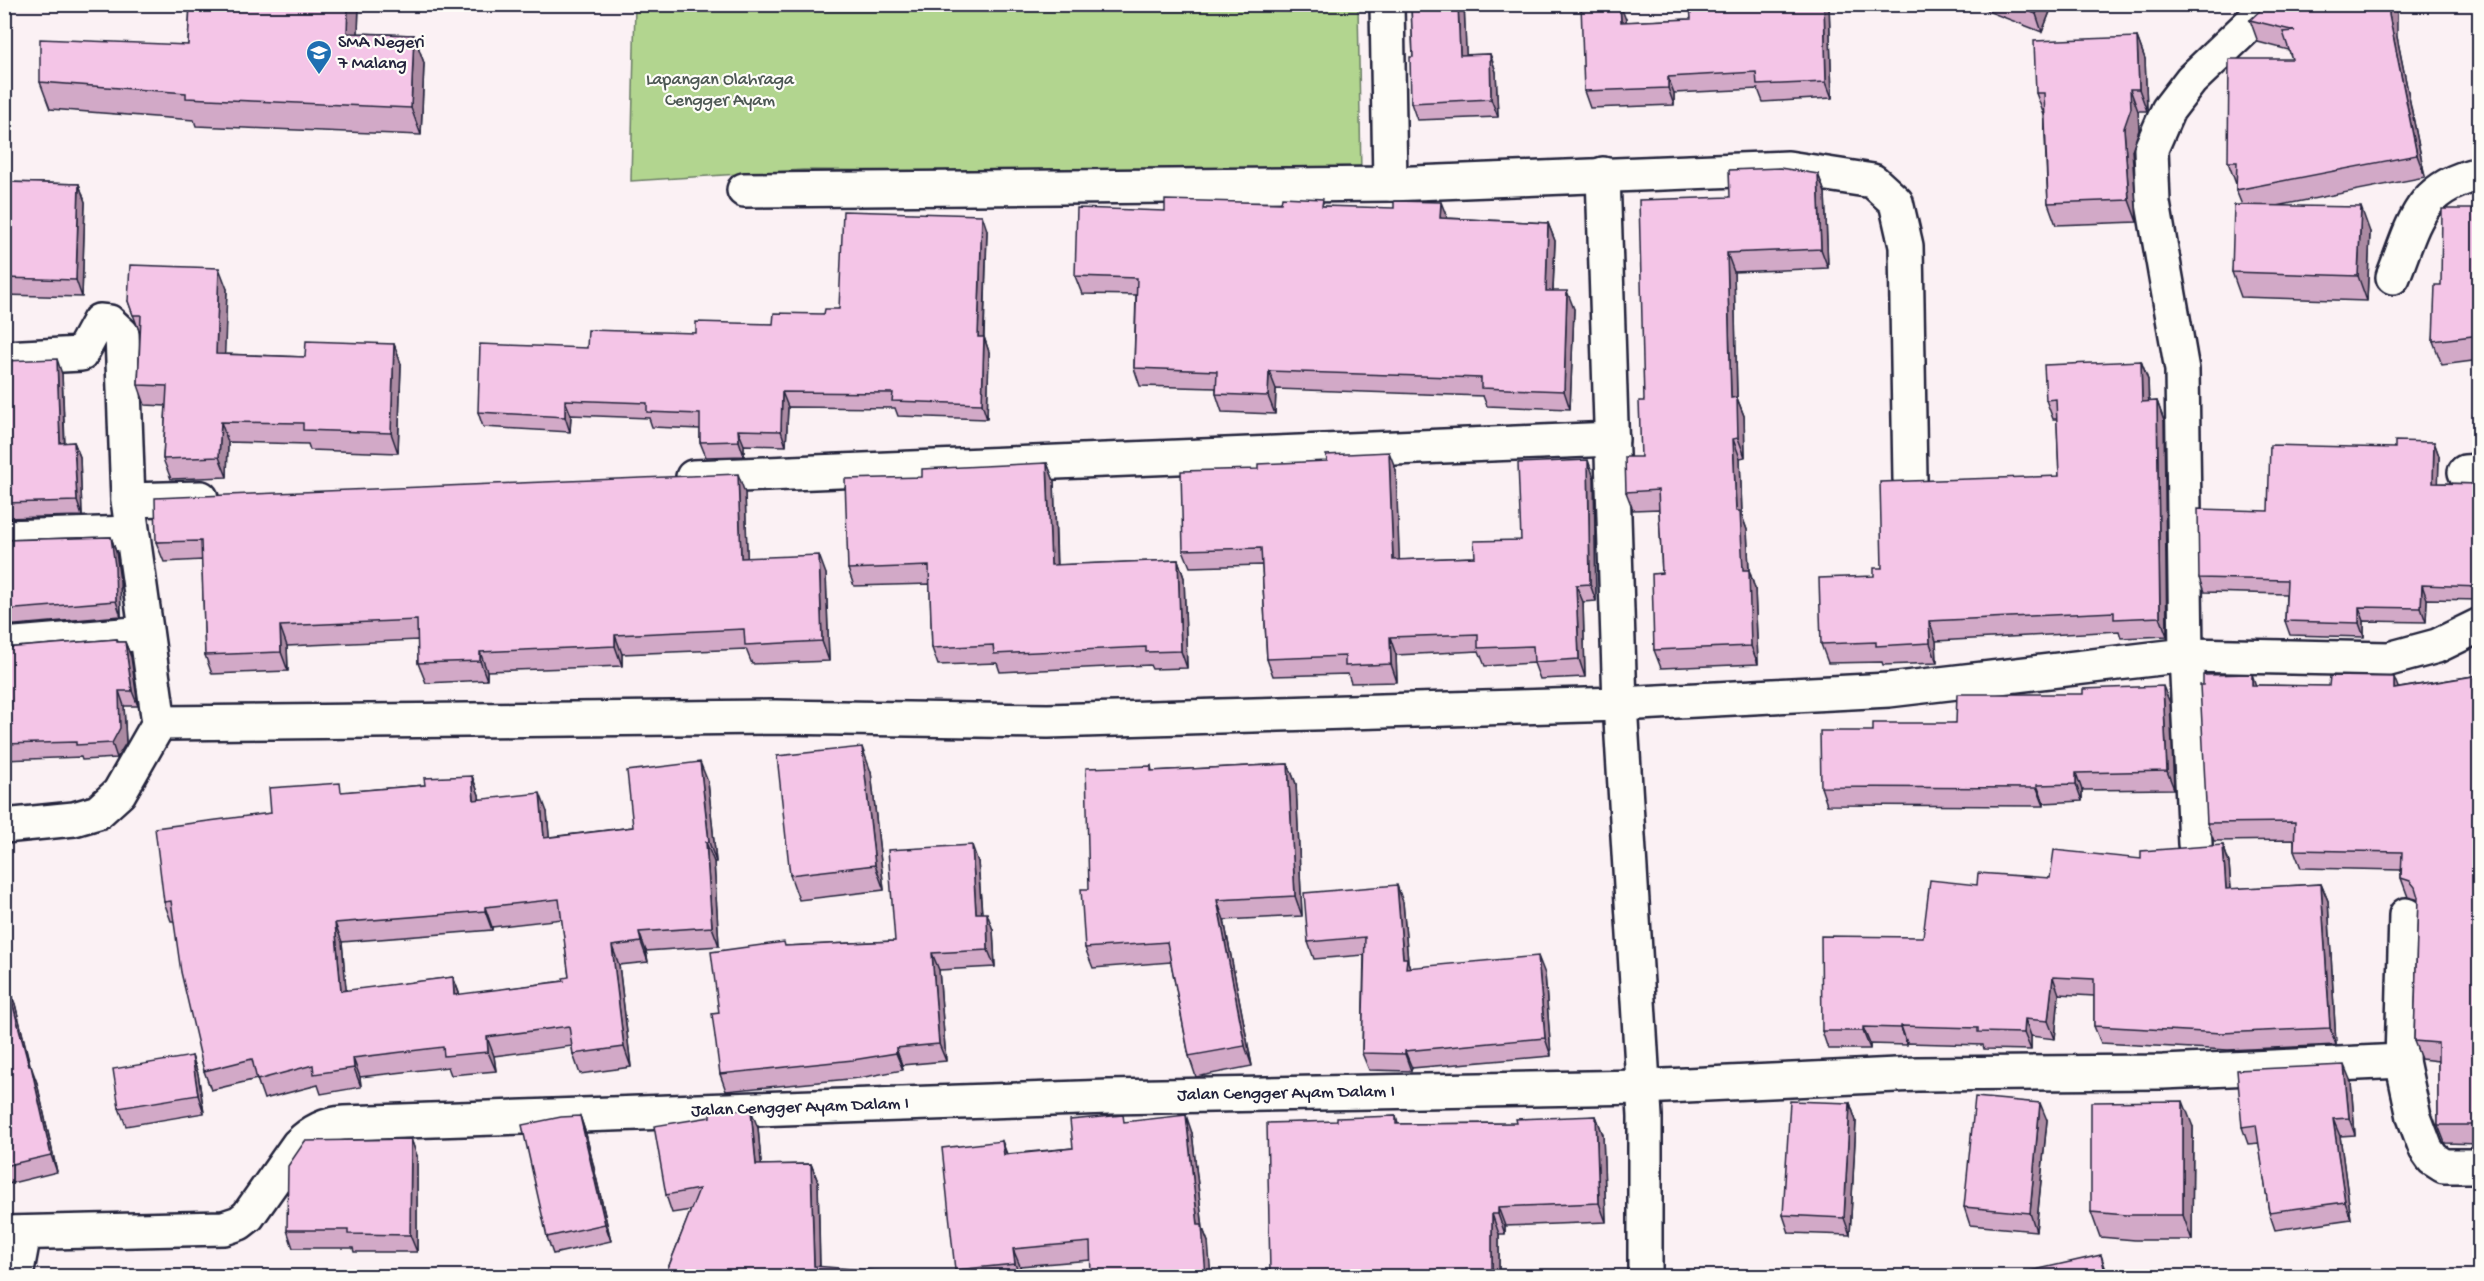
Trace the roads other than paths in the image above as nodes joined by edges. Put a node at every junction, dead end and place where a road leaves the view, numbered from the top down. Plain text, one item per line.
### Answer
1 (1387, 4) edge
2 (2271, 4) edge
3 (1603, 174) junction
4 (2480, 174) edge
5 (1390, 184) junction
6 (744, 190) dead end
7 (2393, 277) dead end
8 (4, 358) edge
9 (1612, 439) junction
10 (668, 478) edge
11 (1910, 479) edge
12 (226, 497) edge
13 (128, 500) junction
14 (132, 533) junction
15 (4, 537) edge
16 (2480, 625) edge
17 (146, 633) junction
18 (4, 645) edge
19 (2186, 655) junction
20 (1620, 704) junction
21 (159, 723) junction
22 (4, 826) edge
23 (2195, 844) dead end
24 (2406, 915) dead end
25 (2402, 1061) junction
26 (1643, 1087) junction
27 (2480, 1166) edge
28 (14, 1233) edge
29 (16, 1276) edge
30 (1645, 1276) edge

1 - 5 street
2 - 19 street
3 - 5 street
3 - 9 street
3 - 11 street
4 - 7 street
5 - 6 street
8 - 13 street
9 - 10 street
9 - 20 street
12 - 13 street
13 - 14 street
14 - 15 street
14 - 17 street
16 - 19 street
17 - 18 street
17 - 21 street
19 - 20 street
19 - 23 street
20 - 21 street
20 - 26 street
21 - 22 street
24 - 25 street
25 - 26 street, Jalan Cengger Ayam Dalam I
25 - 27 street
26 - 28 street, Jalan Cengger Ayam Dalam I
26 - 30 street
28 - 29 street

